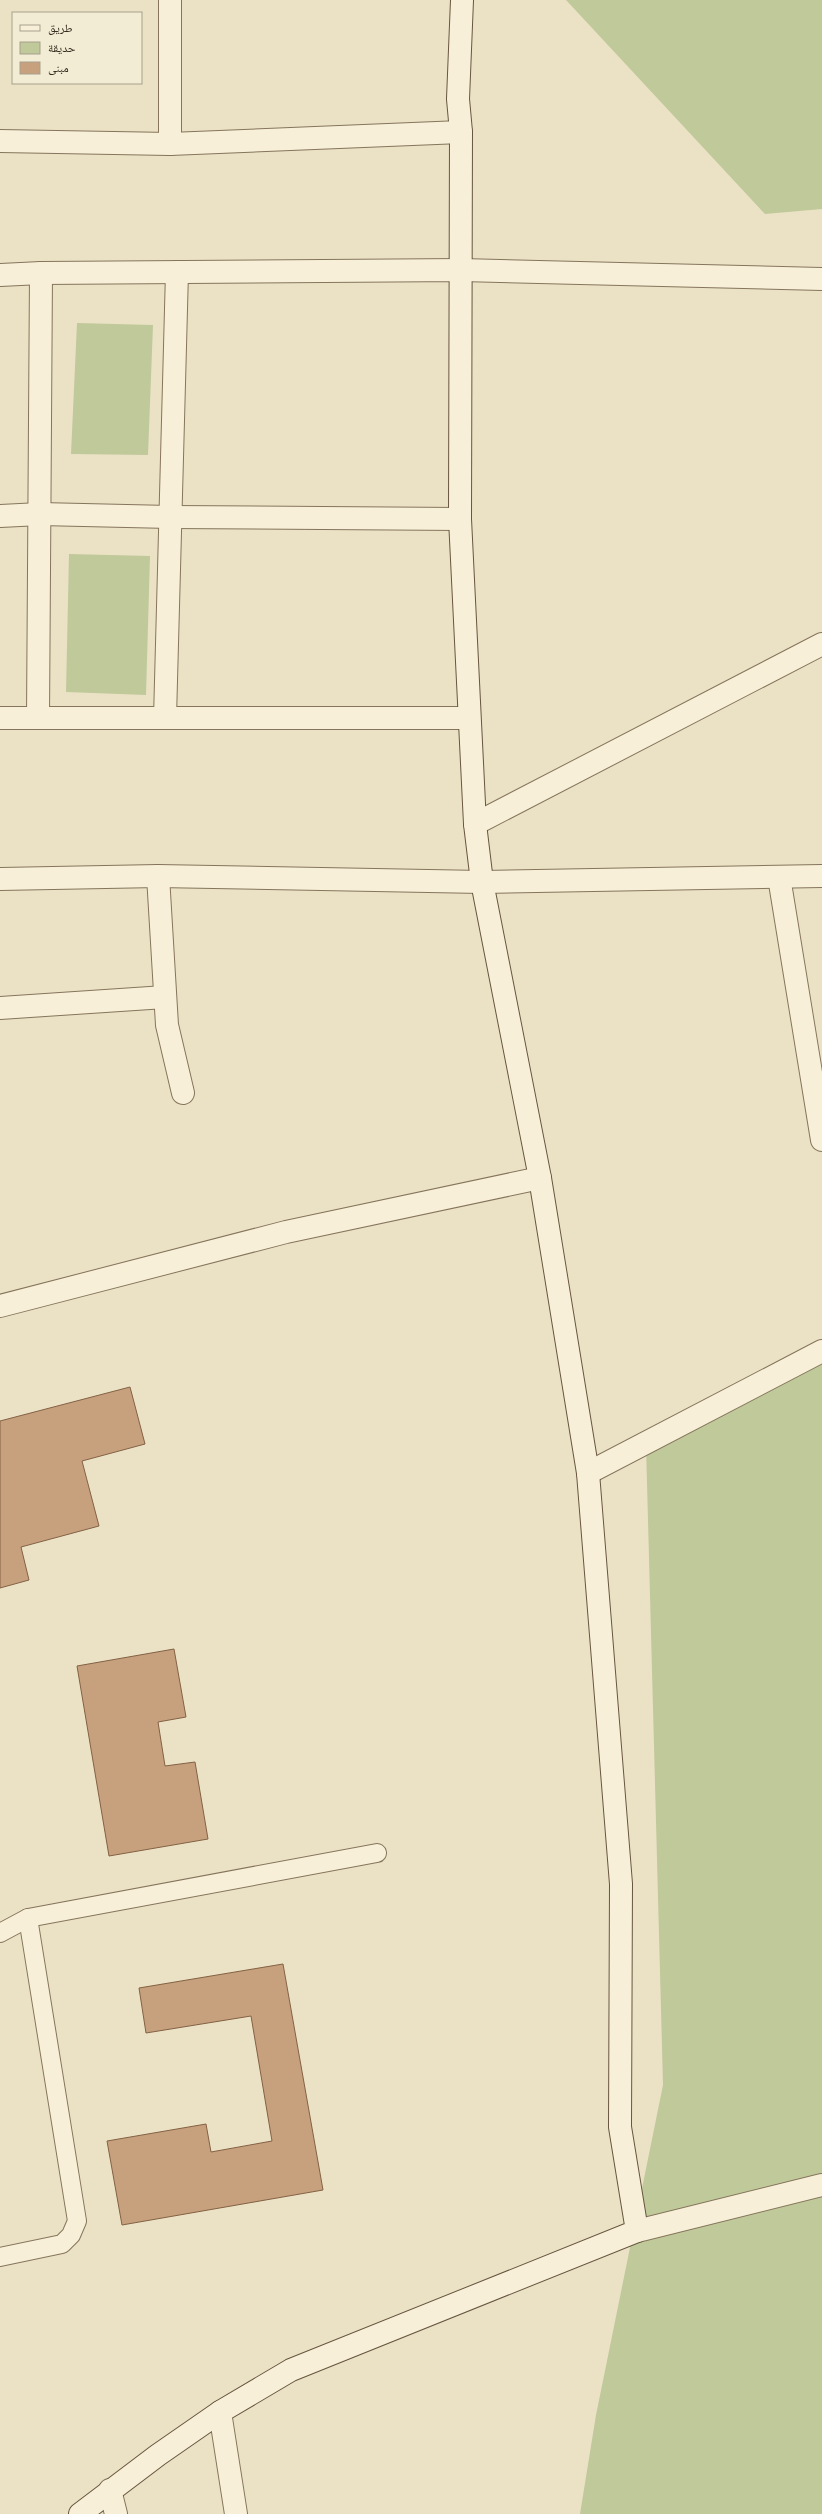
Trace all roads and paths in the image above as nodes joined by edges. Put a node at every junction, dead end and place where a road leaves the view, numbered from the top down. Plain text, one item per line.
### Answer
1 (170, 0) edge
2 (462, 0) edge
3 (461, 132) junction
4 (0, 141) edge
5 (170, 144) junction
6 (462, 270) junction
7 (176, 272) junction
8 (41, 273) junction
9 (0, 275) edge
10 (822, 279) edge
11 (40, 514) junction
12 (0, 516) edge
13 (170, 518) junction
14 (460, 519) junction
15 (822, 644) edge
16 (0, 718) edge
17 (38, 718) junction
18 (165, 718) junction
19 (469, 718) junction
20 (475, 824) junction
21 (158, 876) junction
22 (822, 876) edge
23 (779, 877) junction
24 (0, 879) edge
25 (482, 882) junction
26 (165, 997) junction
27 (0, 1008) edge
28 (183, 1093) dead end
29 (822, 1140) edge
30 (540, 1178) junction
31 (0, 1306) edge
32 (822, 1351) edge
33 (588, 1473) junction
34 (377, 1854) dead end
35 (28, 1918) junction
36 (0, 1933) edge
37 (822, 2185) edge
38 (637, 2231) junction
39 (0, 2257) edge
40 (220, 2412) junction
41 (110, 2490) junction
42 (80, 2514) edge
43 (116, 2514) edge
44 (236, 2514) edge

1 - 5 street
2 - 3 street
3 - 5 street
3 - 6 street
4 - 5 street
6 - 7 street
6 - 10 street
6 - 14 street
7 - 8 street
7 - 13 street
8 - 9 street
8 - 11 street
11 - 12 street
11 - 13 street
11 - 17 street
13 - 14 street
13 - 18 street
14 - 19 street
15 - 20 street
16 - 17 street
17 - 18 street
18 - 19 street
19 - 20 street
20 - 25 street
21 - 24 street
21 - 25 street
21 - 26 street
22 - 23 street
23 - 25 street
23 - 29 street
25 - 30 street
26 - 27 street
26 - 28 street
30 - 31 street
30 - 33 street
32 - 33 street
33 - 38 street
34 - 35 lane
35 - 36 lane
35 - 39 lane
37 - 38 street
38 - 40 street
40 - 41 street
40 - 44 street
41 - 42 street
41 - 43 street

